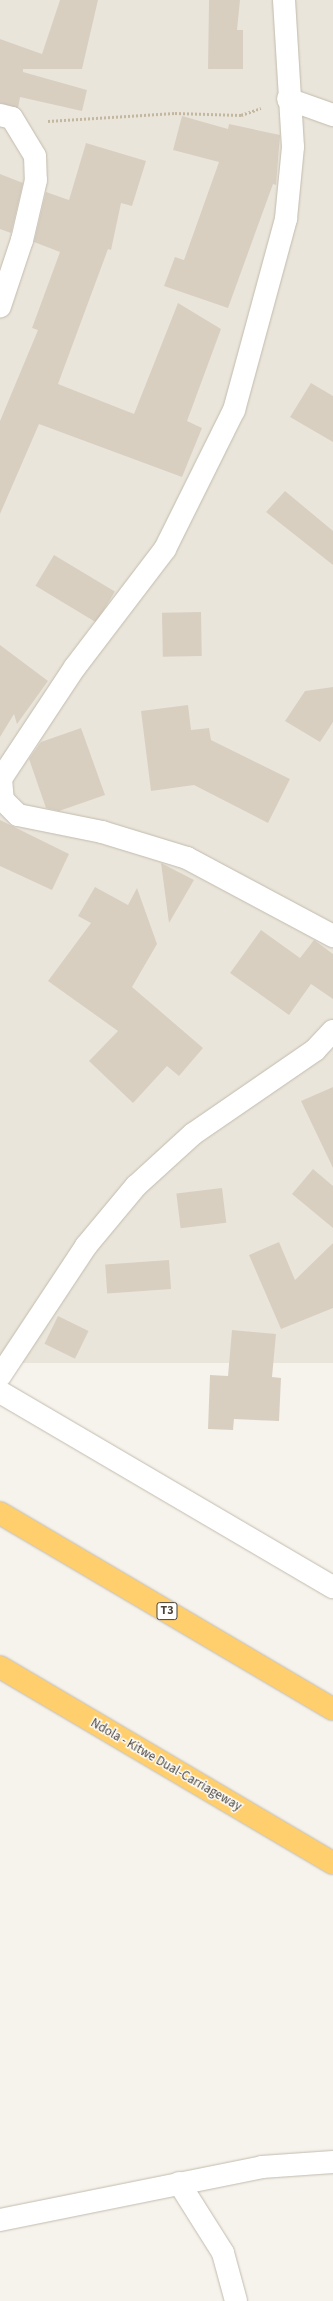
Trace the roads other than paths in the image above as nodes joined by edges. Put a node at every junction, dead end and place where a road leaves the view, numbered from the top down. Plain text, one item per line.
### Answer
1 (284, 0) edge
2 (288, 99) junction
3 (333, 115) edge
4 (6, 116) edge
5 (0, 306) edge
6 (333, 936) edge
7 (333, 1031) edge
8 (0, 1376) edge
9 (0, 1392) edge
10 (0, 1513) edge
11 (333, 1586) edge
12 (0, 1667) edge
13 (333, 1709) edge
14 (333, 1863) edge
15 (333, 2162) edge
16 (179, 2182) junction
17 (0, 2220) edge
18 (236, 2301) edge

1 - 2 street
2 - 3 street
2 - 6 street
4 - 5 street
7 - 8 street
9 - 11 street
10 - 13 highway, T3
12 - 14 highway, Ndola - Kitwe Dual-Carriageway
15 - 16 street
16 - 17 street
16 - 18 street

